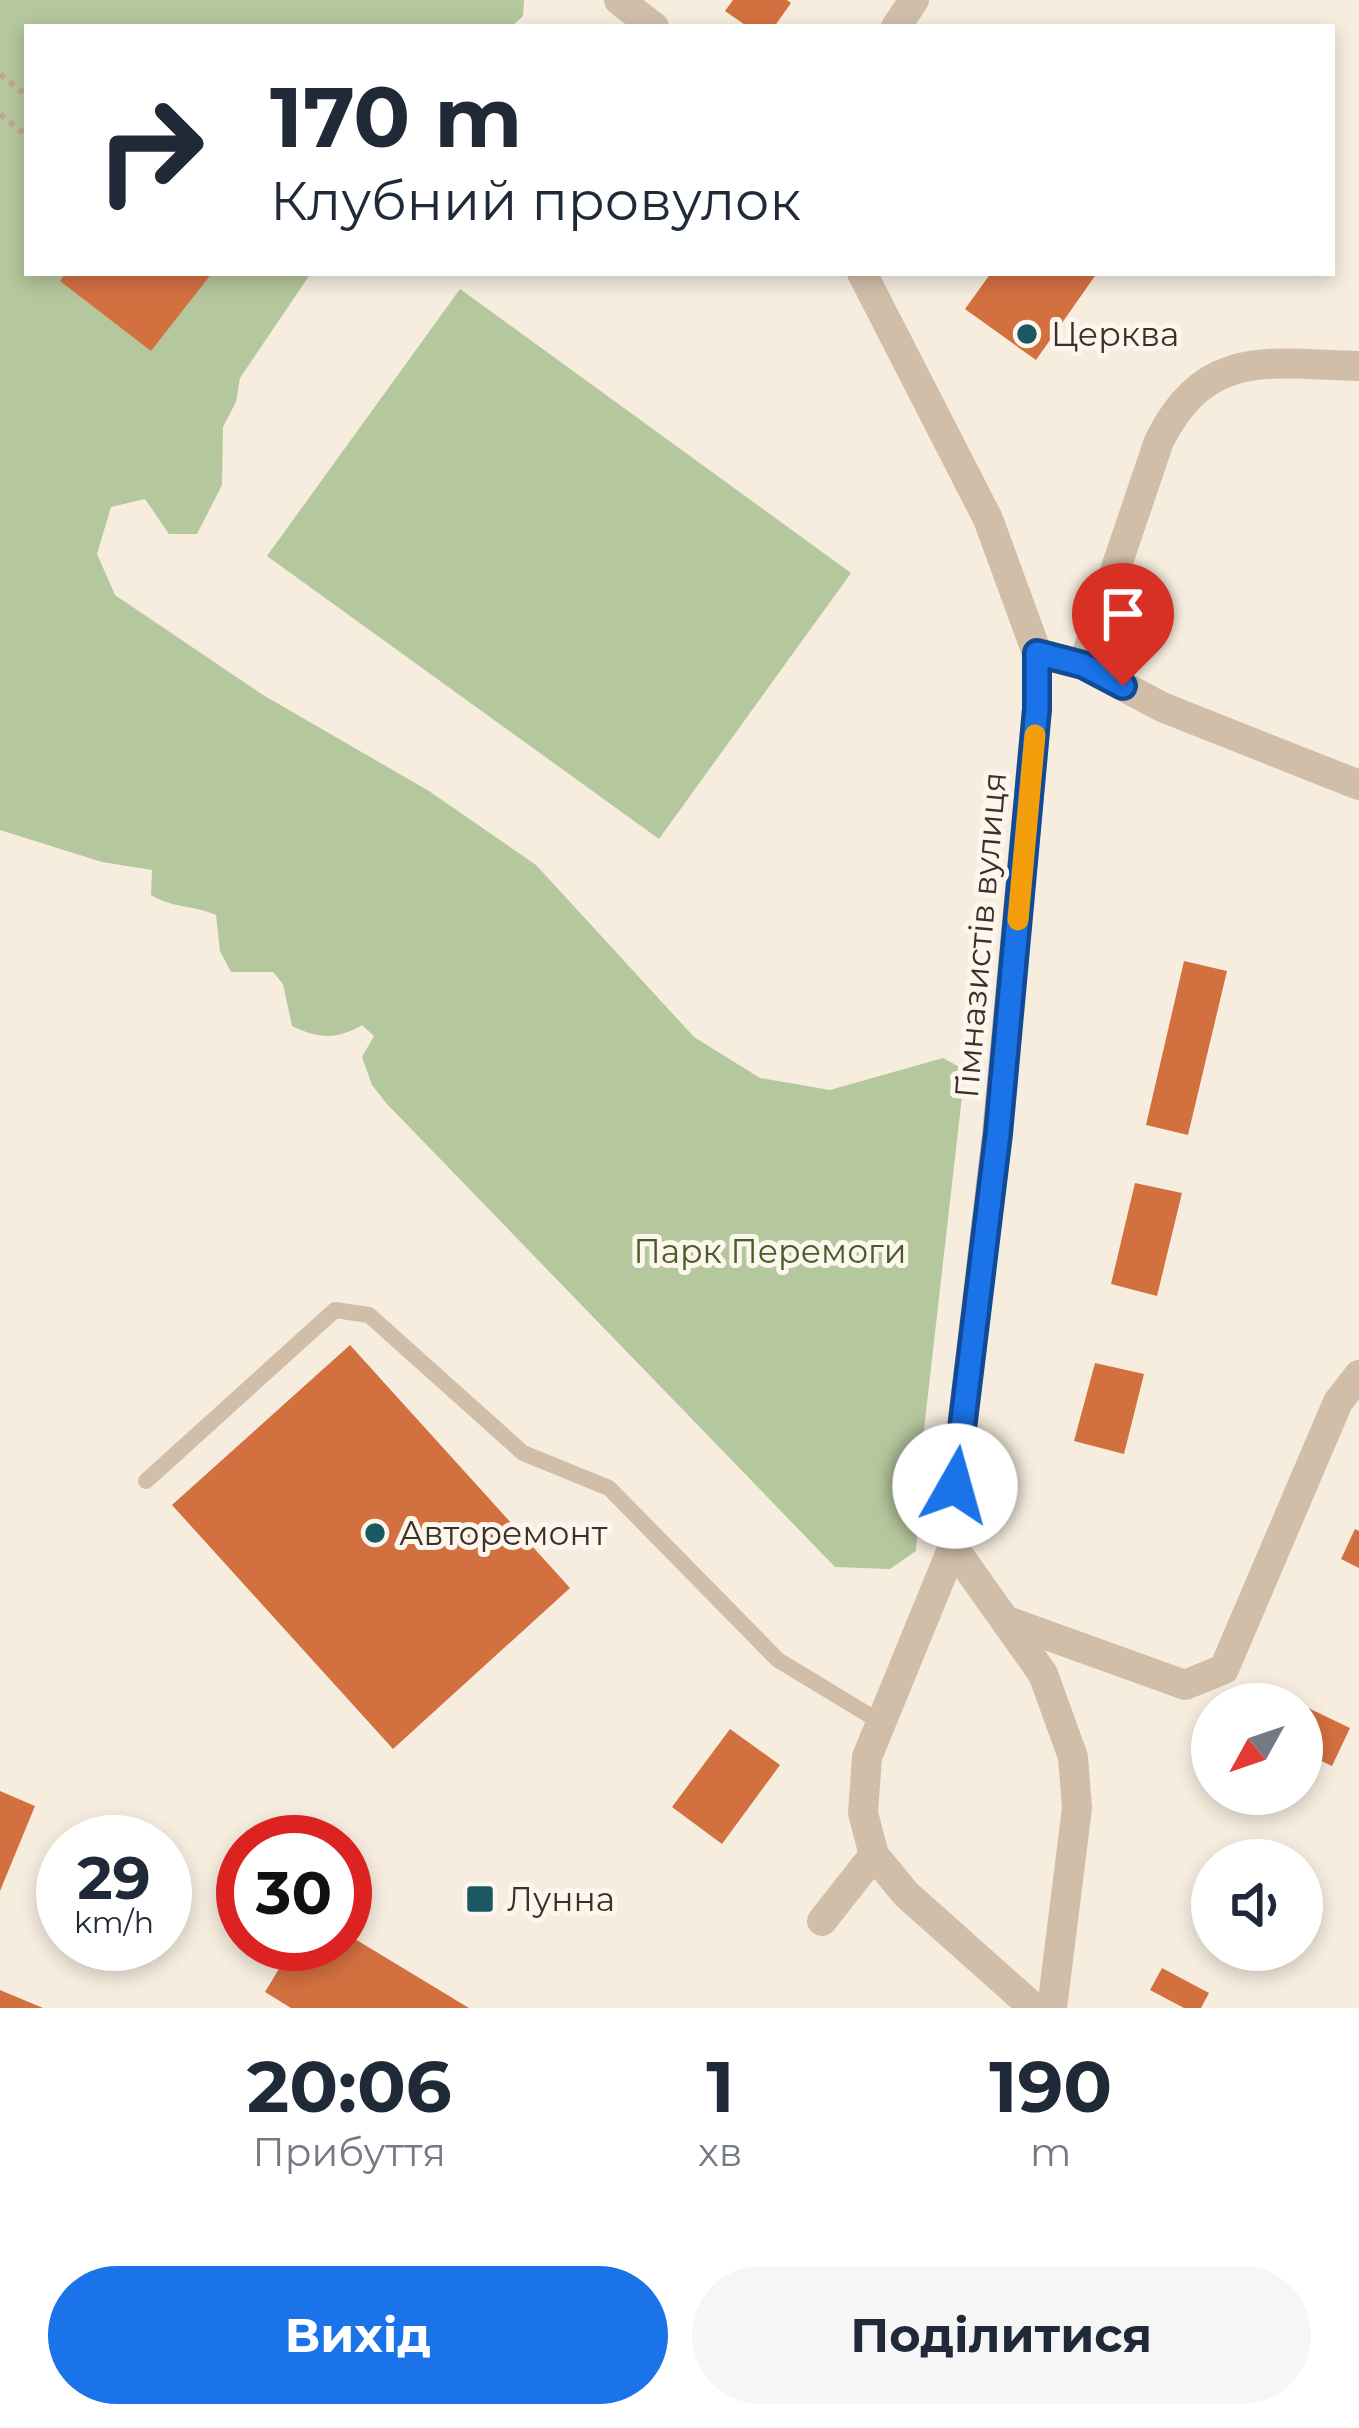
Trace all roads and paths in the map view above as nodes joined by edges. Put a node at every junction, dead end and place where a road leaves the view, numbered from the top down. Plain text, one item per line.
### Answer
1 (619, 0) edge
2 (650, 24) edge
3 (0, 74) edge
4 (24, 94) edge
5 (0, 114) edge
6 (24, 134) edge
7 (864, 276) edge
8 (1359, 366) edge
9 (1037, 653) junction
10 (1083, 665) junction
11 (1359, 785) edge
12 (1359, 1376) edge
13 (146, 1481) dead end
14 (953, 1546) junction
15 (1010, 1622) junction
16 (882, 1723) junction
17 (874, 1855) junction
18 (822, 1921) dead end
19 (1034, 2008) edge
20 (1052, 2008) edge

1 - 2 street
3 - 4 path
5 - 6 path
7 - 9 street, Гімназистів вулиця
8 - 10 street
9 - 10 street
9 - 14 street, Гімназистів вулиця
10 - 11 street
12 - 15 street
13 - 16 lane
14 - 15 street
14 - 16 street, Гімназистів вулиця
15 - 20 street
16 - 17 street, Гімназистів вулиця
17 - 18 street
17 - 19 street

